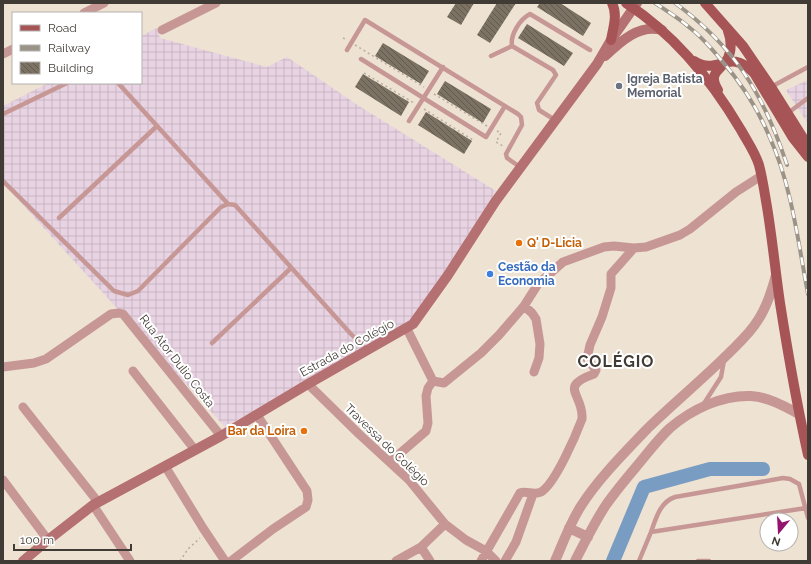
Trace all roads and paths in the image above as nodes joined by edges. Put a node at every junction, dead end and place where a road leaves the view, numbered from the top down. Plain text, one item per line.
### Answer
1 (104, 3) edge
2 (216, 3) edge
3 (612, 3) edge
4 (705, 3) edge
5 (632, 4) edge
6 (86, 12) edge
7 (727, 29) junction
8 (162, 30) dead end
9 (662, 30) junction
10 (611, 40) junction
11 (512, 46) junction
12 (12, 49) edge
13 (347, 50) dead end
14 (590, 50) dead end
15 (3, 54) edge
16 (491, 56) dead end
17 (690, 58) junction
18 (362, 59) dead end
19 (726, 62) junction
20 (597, 64) junction
21 (443, 67) junction
22 (808, 67) edge
23 (64, 84) edge
24 (119, 84) edge
25 (771, 86) junction
26 (423, 98) junction
27 (808, 98) edge
28 (505, 106) junction
29 (730, 113) junction
30 (788, 113) junction
31 (3, 114) edge
32 (555, 120) junction
33 (409, 121) dead end
34 (157, 126) junction
35 (808, 146) edge
36 (808, 157) edge
37 (520, 168) junction
38 (761, 176) junction
39 (3, 181) edge
40 (228, 204) junction
41 (59, 218) dead end
42 (634, 248) junction
43 (291, 268) junction
44 (776, 273) junction
45 (524, 306) junction
46 (407, 329) junction
47 (212, 343) dead end
48 (368, 351) junction
49 (724, 358) junction
50 (3, 367) edge
51 (133, 371) dead end
52 (534, 372) dead end
53 (433, 380) junction
54 (308, 384) junction
55 (23, 407) dead end
56 (701, 408) junction
57 (799, 414) junction
58 (257, 415) junction
59 (221, 436) junction
60 (195, 450) junction
61 (808, 455) edge
62 (390, 462) junction
63 (165, 466) junction
64 (3, 480) edge
65 (533, 494) junction
66 (591, 494) junction
67 (96, 504) junction
68 (606, 504) junction
69 (806, 508) junction
70 (808, 518) edge
71 (445, 524) junction
72 (569, 528) junction
73 (651, 532) junction
74 (206, 533) junction
75 (588, 537) junction
76 (48, 540) junction
77 (421, 547) junction
78 (486, 551) junction
79 (23, 561) edge
80 (130, 561) edge
81 (180, 561) edge
82 (225, 561) edge
83 (231, 561) edge
84 (396, 561) edge
85 (430, 561) edge
86 (481, 561) edge
87 (496, 561) edge
88 (505, 561) edge
89 (555, 561) edge
90 (575, 561) edge
91 (639, 561) edge
92 (698, 561) edge
93 (709, 561) edge

1 - 6 street
2 - 8 street
3 - 10 main road
4 - 7 main road
5 - 9 main road
5 - 10 main road, Estrada do Colégio
7 - 19 main road
7 - 25 main road
9 - 17 main road
9 - 20 main road, Estrada do Colégio
10 - 20 main road, Estrada do Colégio
11 - 14 lane
11 - 16 lane
11 - 32 lane
12 - 15 street
13 - 21 lane
17 - 19 main road
17 - 29 main road
18 - 26 lane
19 - 29 main road
19 - 36 main road
20 - 32 main road, Estrada do Colégio
21 - 26 lane
21 - 28 lane
22 - 25 lane
23 - 31 lane
24 - 34 lane
25 - 30 main road
26 - 28 lane
26 - 33 lane
27 - 30 lane
28 - 37 lane
29 - 38 main road
30 - 35 main road
32 - 37 main road, Estrada do Colégio
34 - 40 lane
34 - 41 lane
37 - 46 main road, Estrada do Colégio
38 - 42 street
38 - 44 main road
39 - 40 lane
40 - 43 lane
42 - 45 street
42 - 65 street
43 - 47 lane
43 - 48 lane
44 - 49 street
44 - 57 main road
45 - 52 street
45 - 53 street
46 - 48 main road, Estrada do Colégio
46 - 53 street
48 - 54 main road, Estrada do Colégio
49 - 56 lane
49 - 66 street
50 - 59 street, Rua Ator Dulio Costa
51 - 60 street
53 - 62 street
54 - 58 main road, Estrada do Colégio
54 - 62 street, Travessa do Colégio
55 - 67 street
56 - 57 street
56 - 68 street
57 - 61 main road
58 - 59 main road, Estrada do Colégio
58 - 83 street
59 - 60 main road, Estrada do Colégio
60 - 63 main road, Estrada do Colégio
62 - 71 street, Travessa do Colégio
63 - 67 main road, Estrada do Colégio
63 - 74 street
64 - 76 street
65 - 78 street
65 - 88 street
66 - 68 street
66 - 72 street
67 - 76 main road, Estrada do Colégio
67 - 80 street
68 - 75 street
69 - 70 lane
69 - 73 lane
69 - 73 lane
71 - 77 street
71 - 78 street, Travessa do Colégio
72 - 75 street
72 - 89 street
73 - 91 lane
74 - 81 path
74 - 82 street
75 - 90 street
76 - 79 main road, Estrada do Colégio
77 - 84 street
77 - 85 street
78 - 86 street
78 - 87 street, Travessa do Colégio
92 - 93 lane

